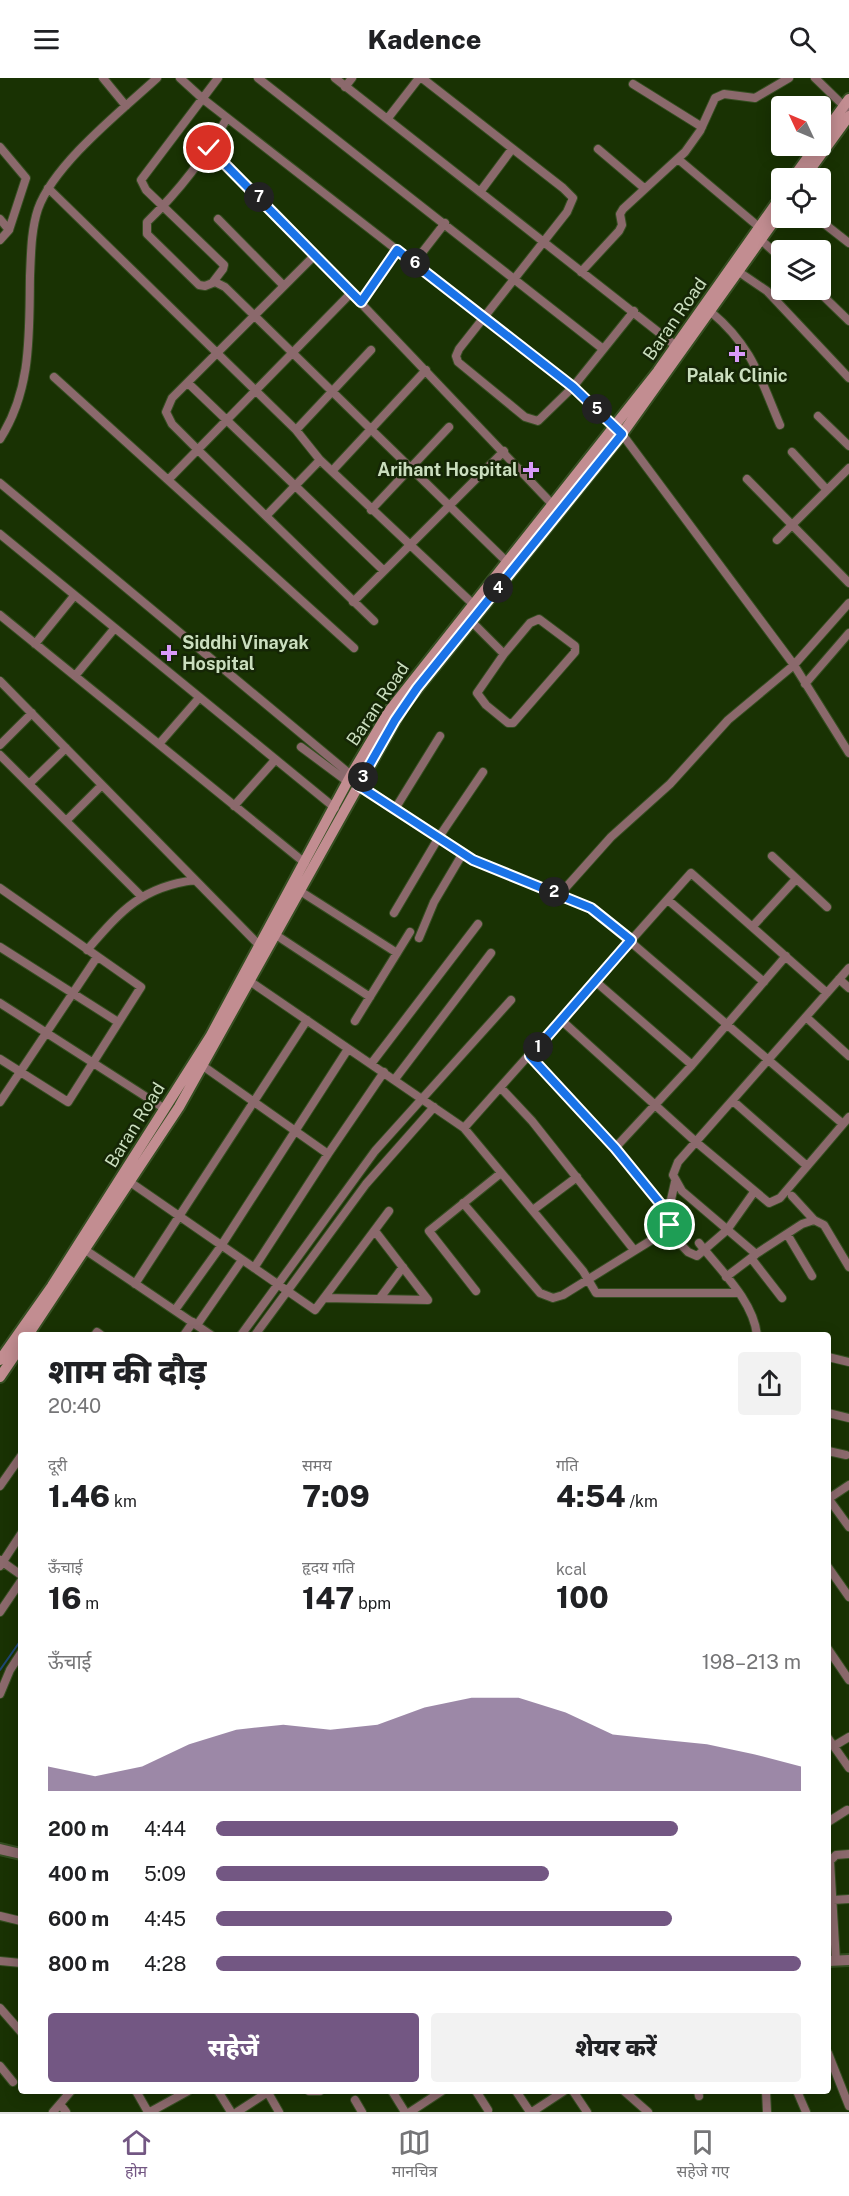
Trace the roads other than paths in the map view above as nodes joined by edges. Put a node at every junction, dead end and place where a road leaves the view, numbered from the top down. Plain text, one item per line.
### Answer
1 (103, 78) edge
2 (156, 78) edge
3 (180, 78) edge
4 (218, 78) edge
5 (258, 78) edge
6 (335, 78) edge
7 (352, 78) edge
8 (420, 78) edge
9 (789, 78) edge
10 (815, 78) edge
11 (633, 84) dead end
12 (345, 87) junction
13 (203, 99) junction
14 (126, 106) junction
15 (848, 108) edge
16 (227, 118) junction
17 (388, 118) junction
18 (702, 127) junction
19 (831, 127) edge
20 (0, 147) edge
21 (209, 148) junction
22 (512, 149) junction
23 (598, 149) dead end
24 (678, 159) junction
25 (810, 168) edge
26 (48, 188) junction
27 (644, 188) junction
28 (480, 192) junction
29 (164, 206) junction
30 (771, 210) edge
31 (0, 219) edge
32 (218, 219) dead end
33 (445, 223) junction
34 (771, 226) edge
35 (759, 227) junction
36 (830, 228) edge
37 (9, 230) junction
38 (0, 240) edge
39 (761, 240) junction
40 (543, 243) junction
41 (849, 243) edge
42 (771, 249) edge
43 (397, 250) junction
44 (315, 255) junction
45 (414, 263) junction
46 (581, 272) junction
47 (739, 272) junction
48 (514, 279) junction
49 (213, 282) junction
50 (284, 286) junction
51 (352, 292) junction
52 (827, 300) edge
53 (361, 302) junction
54 (634, 311) junction
55 (711, 312) junction
56 (254, 316) junction
57 (482, 319) junction
58 (849, 321) edge
59 (676, 346) junction
60 (603, 349) junction
61 (371, 350) dead end
62 (290, 353) junction
63 (217, 354) junction
64 (426, 370) junction
65 (54, 377) dead end
66 (849, 378) edge
67 (188, 383) junction
68 (573, 387) junction
69 (255, 389) junction
70 (332, 393) junction
71 (818, 416) dead end
72 (227, 419) junction
73 (780, 425) dead end
74 (448, 427) dead end
75 (369, 429) junction
76 (296, 430) junction
77 (619, 430) junction
78 (0, 439) edge
79 (849, 446) edge
80 (198, 450) junction
81 (504, 452) junction
82 (792, 452) dead end
83 (320, 460) junction
84 (408, 467) junction
85 (849, 468) edge
86 (333, 470) junction
87 (747, 479) dead end
88 (168, 480) junction
89 (0, 483) edge
90 (297, 485) junction
91 (827, 490) junction
92 (553, 505) junction
93 (448, 506) junction
94 (371, 510) junction
95 (266, 516) junction
96 (791, 526) junction
97 (0, 534) edge
98 (777, 540) dead end
99 (411, 545) junction
100 (508, 563) junction
101 (384, 571) junction
102 (849, 583) edge
103 (74, 596) junction
104 (353, 602) junction
105 (849, 603) edge
106 (473, 604) junction
107 (0, 615) edge
108 (374, 621) dead end
109 (471, 621) junction
110 (114, 629) junction
111 (849, 635) edge
112 (35, 644) junction
113 (354, 648) dead end
114 (504, 654) junction
115 (794, 665) junction
116 (75, 676) junction
117 (0, 681) edge
118 (805, 684) junction
119 (199, 698) junction
120 (32, 713) junction
121 (440, 736) dead end
122 (159, 744) junction
123 (0, 745) edge
124 (301, 747) dead end
125 (66, 748) junction
126 (849, 753) edge
127 (0, 755) edge
128 (275, 760) junction
129 (483, 772) dead end
130 (353, 780) junction
131 (29, 784) junction
132 (102, 784) junction
133 (234, 806) junction
134 (335, 808) junction
135 (396, 809) junction
136 (66, 821) junction
137 (439, 837) junction
138 (463, 853) junction
139 (772, 856) dead end
140 (305, 863) junction
141 (195, 879) junction
142 (796, 879) junction
143 (300, 891) junction
144 (1, 892) edge
145 (560, 894) junction
146 (141, 896) junction
147 (668, 900) junction
148 (827, 907) dead end
149 (394, 913) dead end
150 (478, 924) dead end
151 (753, 926) junction
152 (410, 932) dead end
153 (276, 935) junction
154 (419, 938) dead end
155 (631, 940) junction
156 (259, 945) junction
157 (0, 947) edge
158 (87, 950) junction
159 (397, 953) junction
160 (491, 953) dead end
161 (786, 956) junction
162 (97, 957) junction
163 (849, 968) edge
164 (839, 979) junction
165 (595, 981) junction
166 (251, 982) junction
167 (764, 982) junction
168 (849, 988) edge
169 (72, 992) junction
170 (827, 993) junction
171 (370, 997) junction
172 (511, 1000) dead end
173 (0, 1003) edge
174 (806, 1017) junction
175 (307, 1020) junction
176 (561, 1020) junction
177 (355, 1021) dead end
178 (118, 1022) junction
179 (726, 1024) junction
180 (47, 1031) junction
181 (348, 1049) junction
182 (530, 1056) junction
183 (849, 1056) edge
184 (0, 1059) edge
185 (769, 1060) junction
186 (93, 1061) junction
187 (371, 1064) junction
188 (692, 1065) junction
189 (203, 1066) junction
190 (20, 1071) junction
191 (384, 1072) junction
192 (395, 1079) junction
193 (501, 1088) junction
194 (422, 1098) junction
195 (256, 1101) junction
196 (733, 1101) junction
197 (0, 1102) edge
198 (656, 1106) junction
199 (434, 1107) junction
200 (165, 1109) junction
201 (849, 1117) edge
202 (843, 1124) junction
203 (464, 1128) junction
204 (297, 1130) junction
205 (696, 1142) junction
206 (615, 1148) junction
207 (328, 1154) junction
208 (807, 1166) junction
209 (501, 1173) junction
210 (577, 1177) junction
211 (130, 1182) junction
212 (675, 1182) junction
213 (754, 1192) junction
214 (792, 1196) dead end
215 (463, 1203) junction
216 (533, 1210) junction
217 (389, 1211) dead end
218 (668, 1213) junction
219 (177, 1216) junction
220 (814, 1220) junction
221 (667, 1230) junction
222 (727, 1230) junction
223 (375, 1231) junction
224 (787, 1234) junction
225 (221, 1246) junction
226 (702, 1247) junction
227 (82, 1248) junction
228 (634, 1250) junction
229 (754, 1256) junction
230 (242, 1260) junction
231 (403, 1267) junction
232 (849, 1267) edge
233 (254, 1268) junction
234 (812, 1276) dead end
235 (726, 1277) junction
236 (587, 1279) junction
237 (135, 1284) junction
238 (278, 1284) junction
239 (286, 1289) junction
240 (476, 1291) dead end
241 (739, 1293) junction
242 (324, 1298) junction
243 (380, 1298) junction
244 (782, 1298) dead end
245 (175, 1310) junction
246 (195, 1324) junction
247 (20, 1332) edge
248 (30, 1332) edge
249 (187, 1332) edge
250 (207, 1332) edge
251 (243, 1332) edge
252 (257, 1332) edge
253 (756, 1332) edge
254 (18, 1335) edge
255 (18, 1350) edge
256 (831, 1358) edge
257 (0, 1360) edge
258 (849, 1362) edge
259 (0, 1377) edge
260 (831, 1414) edge
261 (849, 1418) edge
262 (831, 1452) edge
263 (846, 1455) dead end
264 (18, 1460) edge
265 (849, 1485) edge
266 (0, 1486) edge
267 (831, 1497) edge
268 (831, 1503) edge
269 (849, 1527) edge
270 (18, 1538) edge
271 (1, 1563) edge
272 (831, 1571) edge
273 (18, 1573) edge
274 (18, 1585) edge
275 (849, 1598) edge
276 (0, 1612) edge
277 (831, 1653) edge
278 (18, 1657) edge
279 (13, 1664) junction
280 (18, 1668) edge
281 (849, 1680) edge
282 (0, 1694) edge
283 (849, 1737) edge
284 (831, 1742) edge
285 (834, 1746) junction
286 (849, 1768) edge
287 (847, 1810) dead end
288 (831, 1820) edge
289 (0, 1850) edge
290 (18, 1853) edge
291 (849, 1854) edge
292 (831, 1860) edge
293 (831, 1874) edge
294 (849, 1899) edge
295 (833, 1900) junction
296 (0, 1916) edge
297 (18, 1920) edge
298 (849, 1960) edge
299 (0, 1961) edge
300 (832, 1961) edge
301 (18, 1963) edge
302 (0, 2008) edge
303 (18, 2028) edge
304 (831, 2061) edge
305 (0, 2066) edge
306 (13, 2082) dead end
307 (138, 2094) edge
308 (182, 2094) edge
309 (220, 2094) edge
310 (264, 2094) edge
311 (268, 2094) edge
312 (394, 2094) edge
313 (437, 2094) edge
314 (478, 2094) edge
315 (518, 2094) edge
316 (559, 2094) edge
317 (575, 2094) edge
318 (627, 2094) edge
319 (766, 2094) edge
320 (798, 2094) edge
321 (64, 2096) edge
322 (355, 2100) dead end
323 (849, 2106) edge
324 (488, 2110) dead end
325 (53, 2112) edge
326 (66, 2112) edge
327 (149, 2112) edge
328 (231, 2112) edge
329 (237, 2112) edge
330 (279, 2112) edge
331 (362, 2112) edge
332 (405, 2112) edge
333 (410, 2112) edge
334 (531, 2112) edge
335 (587, 2112) edge
336 (648, 2112) edge
337 (767, 2112) edge
338 (806, 2112) edge

1 - 14 street
2 - 14 street
3 - 13 street
4 - 13 street
5 - 33 street
6 - 12 street
7 - 12 street
8 - 17 street
8 - 22 street
9 - 18 street
10 - 15 street
11 - 18 street
12 - 17 street
13 - 16 street
13 - 29 street
14 - 26 street
15 - 19 main road
15 - 25 main road
16 - 21 street
16 - 43 street
17 - 28 street
18 - 24 street
20 - 37 street
21 - 29 street
21 - 44 street
22 - 28 street
22 - 40 street
23 - 27 street
24 - 27 street
24 - 35 street
26 - 63 street
26 - 78 street
27 - 46 street
28 - 40 street
29 - 49 street
29 - 49 street
30 - 35 main road, Baran Road
31 - 37 street
32 - 50 street
33 - 45 street
33 - 48 street
34 - 39 main road, Baran Road
35 - 59 main road, Baran Road
36 - 41 street
37 - 38 street
39 - 42 street
39 - 47 main road, Baran Road
40 - 46 street
40 - 48 street
43 - 45 street
43 - 53 street
44 - 50 street
44 - 51 street
45 - 57 street
46 - 54 street
47 - 55 main road, Baran Road
47 - 66 street
48 - 57 street
48 - 60 street
49 - 56 street
50 - 56 street
51 - 53 street
51 - 62 street
52 - 58 street
53 - 64 street
54 - 59 street
54 - 60 street
55 - 73 street
55 - 77 main road, Baran Road
56 - 62 street
56 - 63 street
57 - 68 street
57 - 68 street
59 - 77 main road, Baran Road
60 - 68 street
61 - 70 street
62 - 69 street
62 - 70 street
63 - 67 street
63 - 69 street
64 - 75 street
64 - 81 street
65 - 88 street
67 - 72 street
67 - 80 street
68 - 77 street
69 - 72 street
69 - 76 street
70 - 75 street
70 - 76 street
71 - 79 street
72 - 80 street
72 - 90 street
74 - 84 street
75 - 84 street
75 - 86 street
76 - 83 street
77 - 92 main road, Baran Road
77 - 109 main road, Baran Road
77 - 115 street
80 - 88 street
80 - 95 street
81 - 92 street
81 - 93 street
82 - 91 street
83 - 86 street
83 - 90 street
84 - 93 street
84 - 94 street
85 - 91 street
86 - 94 street
87 - 96 street
88 - 113 street
89 - 130 street
90 - 95 street
90 - 101 street
91 - 96 street
92 - 100 main road, Baran Road
93 - 99 street
93 - 100 street
94 - 99 street
95 - 104 street
96 - 98 street
96 - 102 street
97 - 103 street
99 - 101 street
99 - 106 street
100 - 106 main road, Baran Road
101 - 104 street
103 - 110 street
103 - 112 street
104 - 108 street
105 - 115 street
106 - 130 main road, Baran Road
107 - 112 street
109 - 114 street
109 - 130 main road, Baran Road
110 - 116 street
110 - 119 street
111 - 118 street
112 - 116 street
114 - 114 street
115 - 118 street
115 - 145 street
116 - 122 street
117 - 120 street
118 - 126 street
119 - 122 street
119 - 128 street
120 - 123 street
120 - 125 street
121 - 135 street
122 - 133 street
124 - 130 street
125 - 131 street
125 - 132 street
127 - 131 street
128 - 133 street
128 - 134 street
129 - 137 street
130 - 134 main road, Baran Road
130 - 135 street
130 - 143 main road, Baran Road
131 - 136 street
132 - 136 street
132 - 141 street
133 - 140 street
134 - 140 main road, Baran Road
135 - 137 street
136 - 146 street
137 - 138 street
137 - 149 street
138 - 145 street
138 - 154 street
139 - 142 street
140 - 156 main road, Baran Road
141 - 146 street
141 - 156 street
142 - 148 street
142 - 151 street
143 - 153 main road, Baran Road
143 - 159 street
144 - 158 street
145 - 155 street
146 - 158 street
147 - 151 street
147 - 155 street
147 - 167 street
150 - 187 street
151 - 161 street
152 - 159 street
153 - 166 main road, Baran Road
153 - 171 street
155 - 165 street
155 - 179 street
156 - 200 main road, Baran Road
157 - 169 street
158 - 162 street
159 - 171 street
160 - 192 street
161 - 167 street
161 - 170 street
162 - 169 street
162 - 178 street
163 - 164 street
164 - 168 street
164 - 170 street
165 - 176 street
165 - 188 street
166 - 175 street
166 - 189 main road, Baran Road
167 - 179 street
169 - 178 street
169 - 180 street
170 - 174 street
171 - 177 street
172 - 194 street
173 - 180 street
174 - 183 street
174 - 185 street
175 - 181 street
175 - 195 street
176 - 182 street
176 - 198 street
178 - 186 street
179 - 185 street
179 - 188 street
180 - 186 street
180 - 190 street
181 - 187 street
181 - 204 street
182 - 193 street
182 - 206 street
184 - 190 street
185 - 196 street
185 - 202 street
186 - 190 street
186 - 200 street
187 - 191 street
188 - 198 street
189 - 195 street
189 - 211 main road, Baran Road
190 - 197 street
191 - 192 street
191 - 207 street
192 - 194 street
193 - 203 street
193 - 210 street
194 - 199 street
194 - 238 street
195 - 204 street
195 - 219 street
196 - 205 street
196 - 208 street
198 - 205 street
198 - 206 street
199 - 203 street
199 - 239 street
200 - 227 main road, Baran Road
201 - 202 street
202 - 208 street
203 - 209 street
204 - 207 street
204 - 225 street
205 - 212 street
205 - 213 street
206 - 218 street
207 - 233 street
208 - 213 street
209 - 215 street
209 - 216 street
210 - 216 street
210 - 228 street
211 - 219 street
211 - 227 main road, Baran Road
212 - 218 street
212 - 222 street
213 - 222 street
214 - 220 street
215 - 236 street
215 - 240 street
216 - 236 street
217 - 223 street
218 - 221 street
219 - 225 street
219 - 237 street
220 - 224 street
220 - 232 street
221 - 226 street
221 - 228 street
222 - 226 street
222 - 229 street
223 - 231 street
223 - 242 street
224 - 229 street
224 - 234 street
225 - 230 street
225 - 245 street
226 - 235 street
227 - 237 street
227 - 247 main road, Baran Road
227 - 248 main road, Baran Road
228 - 236 street
229 - 235 street
229 - 244 street
230 - 233 street
230 - 246 street
231 - 243 street
231 - 243 street
233 - 238 street
235 - 241 street
236 - 241 street
237 - 245 street
238 - 239 street
238 - 251 street
239 - 242 street
239 - 252 street
241 - 253 street
242 - 243 street
245 - 246 street
246 - 249 street
246 - 250 street
254 - 257 main road, Baran Road
255 - 259 main road
256 - 258 street
260 - 261 street
262 - 263 street
264 - 266 street
265 - 267 street
268 - 269 street
270 - 271 street
271 - 273 street
272 - 275 street
274 - 276 street
277 - 281 street
278 - 279 street
279 - 280 street
279 - 282 street
283 - 285 street
284 - 285 street
285 - 286 street
287 - 288 street
289 - 290 street
291 - 292 street
293 - 295 street
294 - 295 street
295 - 300 street
296 - 297 street
298 - 300 street
299 - 301 street
302 - 303 street
304 - 323 street
305 - 306 street
307 - 327 street
308 - 327 street
309 - 328 street
310 - 329 street
311 - 330 street
312 - 332 street
313 - 333 street
314 - 324 street
315 - 334 street
316 - 334 street
317 - 335 street
318 - 336 street
319 - 337 street
320 - 338 street
321 - 325 street
321 - 326 street
322 - 331 street

